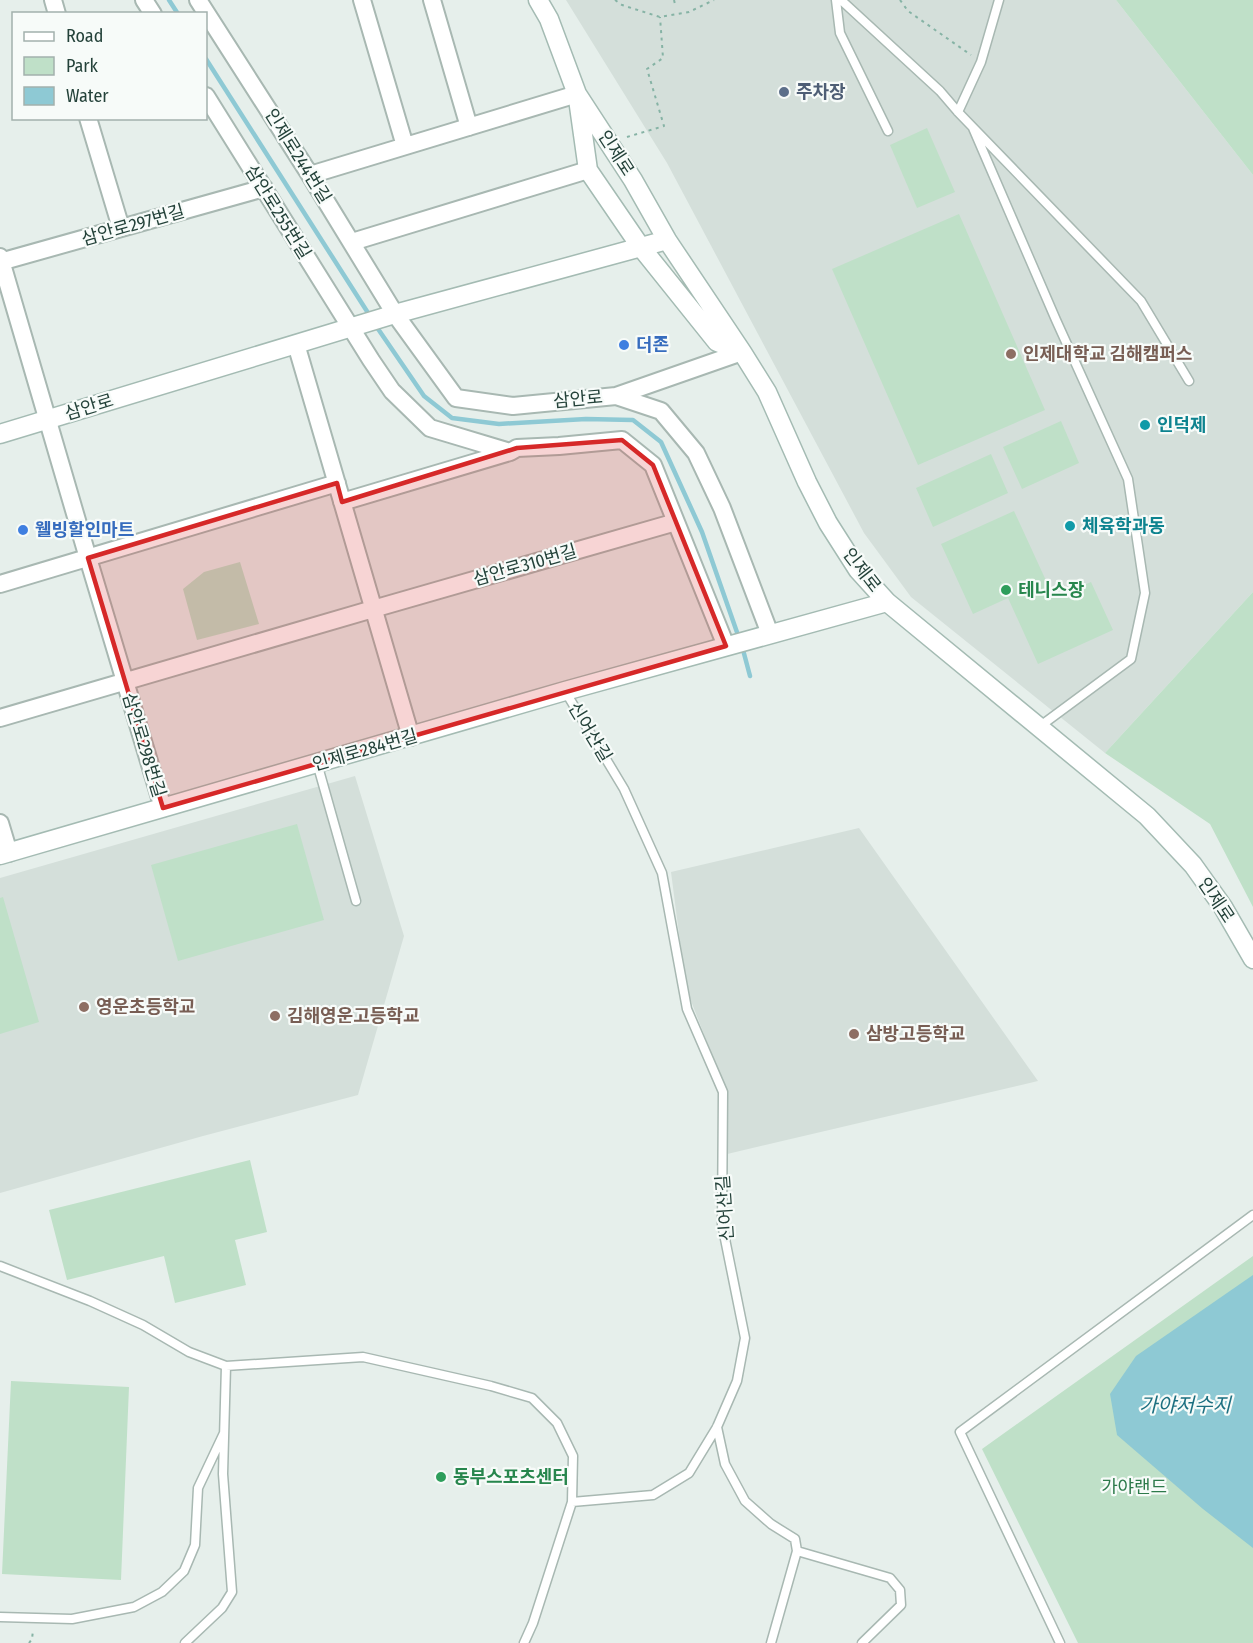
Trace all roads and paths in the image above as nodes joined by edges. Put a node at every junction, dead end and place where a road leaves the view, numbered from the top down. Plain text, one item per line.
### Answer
1 (362, 0) edge
2 (432, 0) edge
3 (538, 0) edge
4 (615, 0) edge
5 (714, 0) edge
6 (836, 0) edge
7 (841, 0) edge
8 (900, 0) edge
9 (999, 0) edge
10 (207, 14) edge
11 (660, 16) junction
12 (981, 62) junction
13 (577, 94) junction
14 (207, 98) edge
15 (958, 112) junction
16 (89, 120) edge
17 (470, 127) junction
18 (973, 128) junction
19 (888, 131) dead end
20 (627, 137) dead end
21 (405, 146) junction
22 (588, 170) junction
23 (310, 175) junction
24 (264, 188) junction
25 (121, 228) junction
26 (667, 240) junction
27 (352, 242) junction
28 (640, 246) junction
29 (1, 260) edge
30 (392, 315) junction
31 (354, 326) junction
32 (296, 344) junction
33 (742, 352) junction
34 (1189, 381) dead end
35 (616, 396) junction
36 (48, 420) junction
37 (0, 434) edge
38 (510, 452) junction
39 (337, 483) junction
40 (342, 502) junction
41 (676, 522) junction
42 (88, 558) junction
43 (0, 584) edge
44 (887, 602) junction
45 (373, 609) junction
46 (764, 635) junction
47 (728, 646) junction
48 (125, 682) junction
49 (565, 691) junction
50 (0, 718) edge
51 (1039, 727) junction
52 (411, 737) junction
53 (317, 763) junction
54 (163, 808) junction
55 (0, 823) edge
56 (4, 854) edge
57 (356, 901) dead end
58 (1253, 959) edge
59 (1253, 1215) edge
60 (0, 1266) edge
61 (226, 1366) junction
62 (717, 1427) junction
63 (224, 1433) junction
64 (572, 1502) junction
65 (797, 1551) junction
66 (0, 1617) edge
67 (35, 1618) junction
68 (528, 1641) edge
69 (29, 1643) edge
70 (185, 1643) edge
71 (771, 1643) edge
72 (862, 1643) edge
73 (1060, 1643) edge

1 - 21 street
2 - 17 street
3 - 13 main road, 인제로
4 - 11 path
5 - 11 path
6 - 19 lane
7 - 15 lane
8 - 12 path
9 - 12 lane
10 - 23 street, 인제로244번길
11 - 20 path
12 - 15 lane
13 - 17 street
13 - 22 main road
13 - 26 main road, 인제로
14 - 24 street, 삼안로255번길
15 - 18 lane
16 - 25 street
17 - 21 street
18 - 34 lane
18 - 51 lane
21 - 23 street
22 - 27 street
22 - 28 main road
23 - 27 street, 인제로244번길
24 - 25 street, 삼안로297번길
24 - 31 street, 삼안로255번길
25 - 29 street, 삼안로297번길
26 - 28 main road
26 - 33 main road, 인제로
27 - 30 street, 인제로244번길
28 - 30 main road
28 - 33 main road
29 - 36 street, 삼안로297번길
30 - 31 main road, 삼안로
30 - 35 street, 삼안로
31 - 32 main road, 삼안로
31 - 38 street
32 - 36 main road, 삼안로
32 - 39 street
33 - 35 street
33 - 44 main road, 인제로
35 - 46 street, 삼안로
36 - 37 main road, 삼안로
36 - 42 street, 삼안로298번길
38 - 40 street
38 - 41 street
39 - 40 street
39 - 42 street
40 - 45 street
41 - 45 street, 삼안로310번길
41 - 47 street
42 - 43 street
42 - 48 street, 삼안로298번길
44 - 46 main road
44 - 51 main road, 인제로
45 - 48 street, 삼안로310번길
45 - 52 street
46 - 47 main road, 인제로284번길
47 - 49 main road, 인제로284번길
48 - 50 street, 삼안로298번길
48 - 54 street, 삼안로298번길
49 - 52 main road, 인제로284번길
49 - 62 lane, 신어산길
51 - 58 main road, 인제로
52 - 53 main road, 인제로284번길
53 - 54 main road, 인제로284번길
53 - 57 lane
54 - 56 main road, 인제로284번길
55 - 56 street
59 - 73 lane
60 - 61 lane
61 - 63 lane
61 - 64 lane
62 - 64 lane, 신어산길
62 - 65 lane
63 - 67 lane
63 - 70 lane
64 - 68 lane
65 - 71 lane
65 - 72 lane
66 - 67 lane
67 - 69 path

